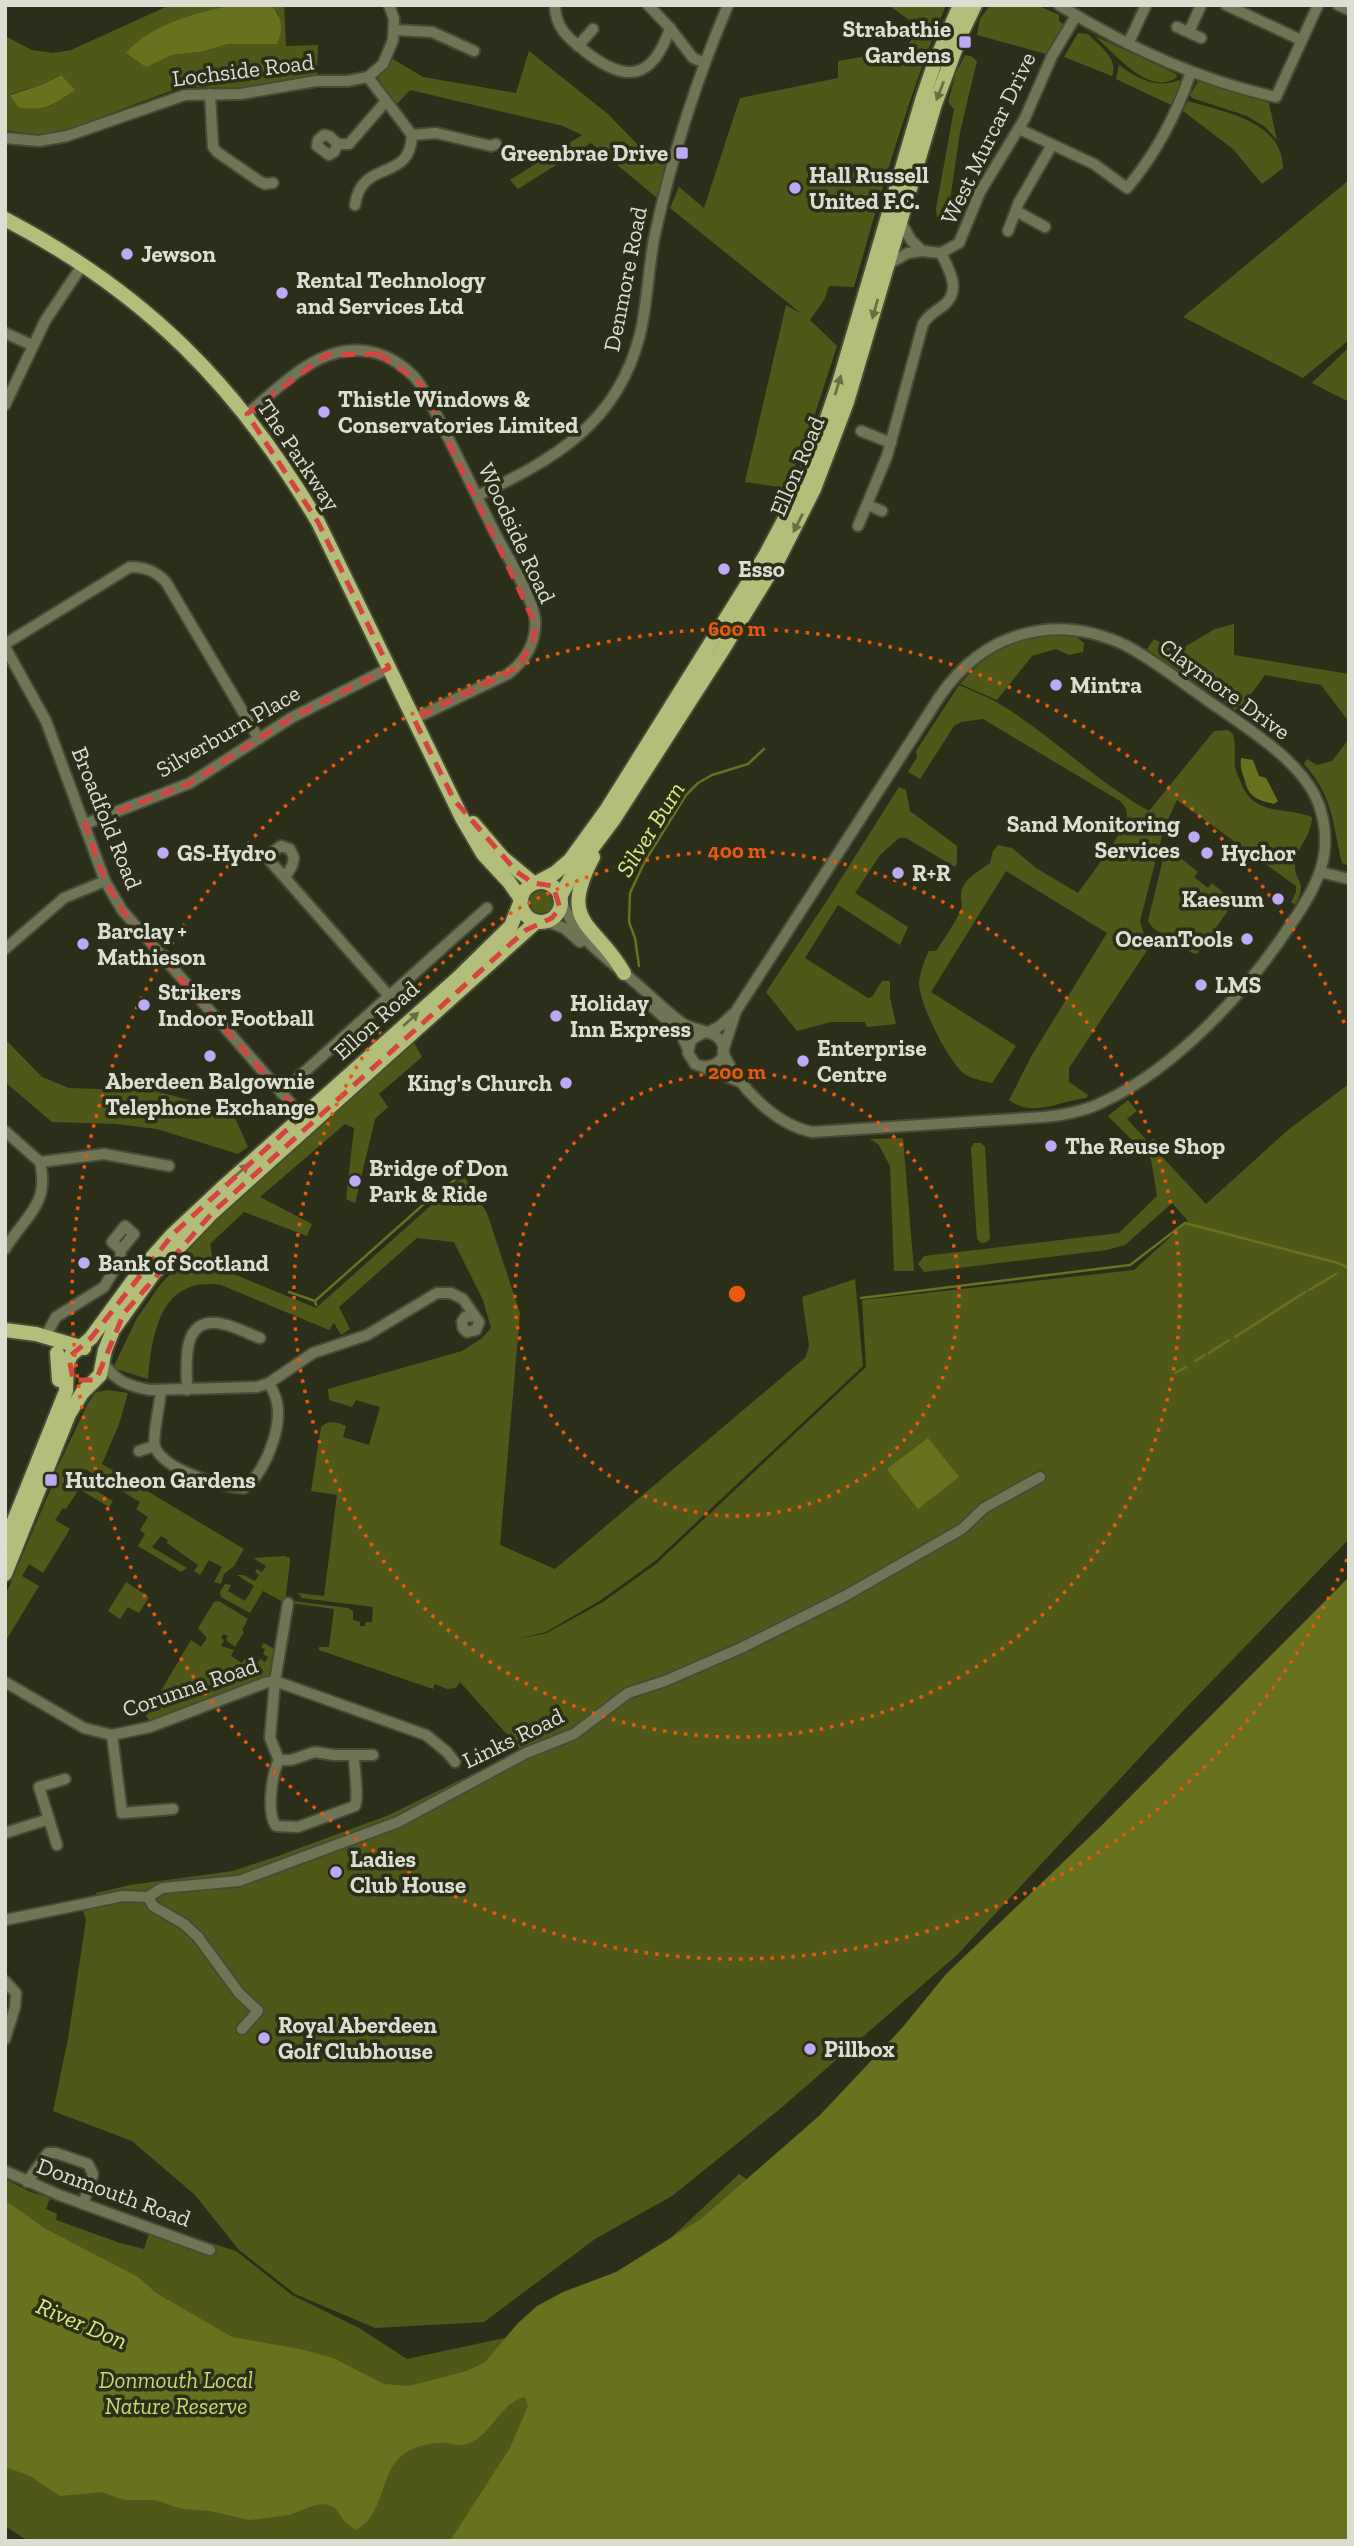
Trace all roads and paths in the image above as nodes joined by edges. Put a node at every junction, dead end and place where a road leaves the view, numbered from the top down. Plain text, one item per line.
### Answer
1 (389, 5) edge
2 (555, 5) edge
3 (648, 5) edge
4 (727, 5) edge
5 (960, 5) edge
6 (975, 5) edge
7 (1059, 5) edge
8 (1146, 5) edge
9 (1201, 5) edge
10 (1226, 5) edge
11 (1318, 5) edge
12 (1338, 5) edge
13 (1349, 10) edge
14 (1076, 16) junction
15 (1177, 27) dead end
16 (670, 28) junction
17 (593, 29) dead end
18 (395, 30) junction
19 (1189, 32) junction
20 (1201, 38) dead end
21 (1301, 40) junction
22 (1128, 44) junction
23 (578, 46) junction
24 (684, 46) junction
25 (474, 51) dead end
26 (705, 63) junction
27 (1191, 72) junction
28 (368, 77) junction
29 (700, 78) junction
30 (210, 94) junction
31 (386, 101) junction
32 (1019, 129) junction
33 (412, 135) junction
34 (5, 138) edge
35 (338, 144) dead end
36 (496, 144) dead end
37 (1052, 145) junction
38 (273, 183) dead end
39 (355, 205) dead end
40 (1016, 211) junction
41 (5, 219) edge
42 (900, 221) junction
43 (1045, 227) dead end
44 (1008, 231) dead end
45 (922, 251) junction
46 (941, 253) junction
47 (83, 264) junction
48 (888, 264) junction
49 (5, 333) edge
50 (32, 345) junction
51 (5, 405) edge
52 (247, 414) junction
53 (861, 431) dead end
54 (891, 443) junction
55 (477, 496) junction
56 (868, 505) junction
57 (882, 511) dead end
58 (858, 526) dead end
59 (5, 645) edge
60 (389, 668) junction
61 (414, 719) junction
62 (259, 738) junction
63 (454, 800) junction
64 (614, 819) junction
65 (85, 824) junction
66 (1320, 872) junction
67 (285, 877) dead end
68 (1349, 879) edge
69 (105, 881) junction
70 (537, 882) junction
71 (561, 899) junction
72 (520, 901) junction
73 (487, 908) dead end
74 (541, 921) junction
75 (5, 949) edge
76 (624, 973) junction
77 (390, 997) junction
78 (736, 1011) junction
79 (705, 1033) junction
80 (688, 1049) junction
81 (723, 1052) junction
82 (705, 1068) junction
83 (738, 1081) junction
84 (281, 1093) junction
85 (302, 1116) junction
86 (5, 1131) edge
87 (40, 1162) junction
88 (165, 1168) dead end
89 (5, 1248) edge
90 (121, 1250) dead end
91 (473, 1316) dead end
92 (5, 1330) edge
93 (45, 1337) junction
94 (260, 1338) dead end
95 (81, 1348) junction
96 (57, 1353) junction
97 (103, 1363) junction
98 (68, 1373) junction
99 (93, 1382) junction
100 (121, 1382) junction
101 (269, 1383) junction
102 (187, 1390) junction
103 (161, 1391) junction
104 (154, 1446) junction
105 (139, 1451) dead end
106 (36, 1463) junction
107 (1040, 1478) dead end
108 (244, 1488) junction
109 (246, 1502) dead end
110 (5, 1543) edge
111 (5, 1574) edge
112 (288, 1603) dead end
113 (272, 1630) dead end
114 (283, 1636) junction
115 (275, 1681) junction
116 (5, 1682) edge
117 (112, 1735) junction
118 (373, 1755) dead end
119 (354, 1756) junction
120 (279, 1760) junction
121 (456, 1762) dead end
122 (65, 1779) dead end
123 (173, 1809) dead end
124 (49, 1819) junction
125 (5, 1833) edge
126 (57, 1845) dead end
127 (148, 1897) junction
128 (5, 1920) edge
129 (5, 1981) edge
130 (242, 2029) dead end
131 (5, 2039) edge
132 (5, 2171) edge
133 (27, 2182) junction
134 (83, 2204) junction
135 (210, 2250) dead end

1 - 18 street
2 - 23 street
3 - 16 street
4 - 26 street, Denmore Road
70 -> 5 main road, Ellon Road
6 -> 42 main road, Ellon Road
7 - 14 street
8 - 22 street
9 - 19 street
10 - 21 street
11 - 21 street
12 - 13 street
14 - 22 street
14 - 32 street, West Murcar Drive
15 - 19 street
16 - 23 street
16 - 24 street
17 - 23 street
18 - 25 street
18 - 28 street
19 - 20 street
21 - 27 street
22 - 27 street
24 - 26 street
24 - 29 street
26 - 29 street, Denmore Road
27 - 37 street
28 - 30 street, Lochside Road
28 - 31 street
29 - 55 street, Denmore Road
30 - 34 street, Lochside Road
30 - 38 street
31 - 33 street
31 - 35 street
32 - 37 street
32 - 46 street, West Murcar Drive
33 - 36 street
33 - 39 street
37 - 40 street
40 - 43 street
40 - 44 street
41 - 47 main road, The Parkway
42 - 45 street, West Murcar Drive
42 - 48 main road, Ellon Road
45 - 46 street, West Murcar Drive
45 - 48 street, West Murcar Drive
46 - 54 street
47 - 50 street
47 - 52 main road, The Parkway
48 -> 64 main road, Ellon Road
49 - 50 street
50 - 51 street
52 - 55 street, Woodside Road
52 - 60 main road, The Parkway
53 - 54 street
54 - 56 street
55 - 61 street, Woodside Road
56 - 57 street
56 - 58 street
59 - 62 street
59 - 65 street, Broadfold Road
60 - 61 main road, The Parkway
60 - 62 street, Silverburn Place
61 - 63 main road, The Parkway
62 - 65 street, Silverburn Place
63 - 70 main road, The Parkway
63 - 72 main road, The Parkway
64 - 71 main road, Ellon Road
64 - 76 main road
65 - 69 street, Broadfold Road
66 - 68 street
66 - 78 street, Claymore Drive
66 - 83 street, Claymore Drive
67 - 77 street
69 - 75 street
69 - 84 street, Broadfold Road
70 - 71 main road
70 - 72 main road
71 - 74 main road
71 - 76 street
72 - 74 main road
85 -> 72 main road, Ellon Road
73 - 77 street
74 - 80 street
74 - 97 main road, Ellon Road
76 - 79 street
77 - 84 street
78 - 79 street, Claymore Drive
78 - 81 street, Claymore Drive
79 - 80 street
79 - 81 street
80 - 82 street
81 - 82 street
81 - 83 street
82 - 83 street
84 - 85 street, Broadfold Road
95 -> 85 main road, Ellon Road
86 - 87 street
87 - 88 street
87 - 89 street
90 - 93 street
91 - 101 street
92 - 93 main road
93 - 95 main road
93 - 96 main road
94 - 102 street
95 - 97 main road
95 - 98 main road
96 - 98 main road
96 - 106 main road
97 - 99 main road
97 - 100 street
98 - 99 main road
98 - 106 main road
99 - 100 street
99 - 111 main road
100 - 103 street
101 - 102 street
101 - 108 street
102 - 103 street
103 - 104 street
104 - 105 street
104 - 108 street
106 - 110 main road
107 - 127 street, Links Road
108 - 109 street
112 - 114 street
113 - 114 street
114 - 115 street
115 - 117 street, Corunna Road
115 - 120 street
115 - 121 street
116 - 117 street, Corunna Road
117 - 123 street
118 - 119 street
119 - 120 street
119 - 120 street
122 - 124 street
124 - 125 street
124 - 126 street
127 - 128 street, Links Road
127 - 130 street
129 - 131 street
132 - 133 street, Donmouth Road
133 - 134 street, Donmouth Road
133 - 134 street
134 - 135 street, Donmouth Road

